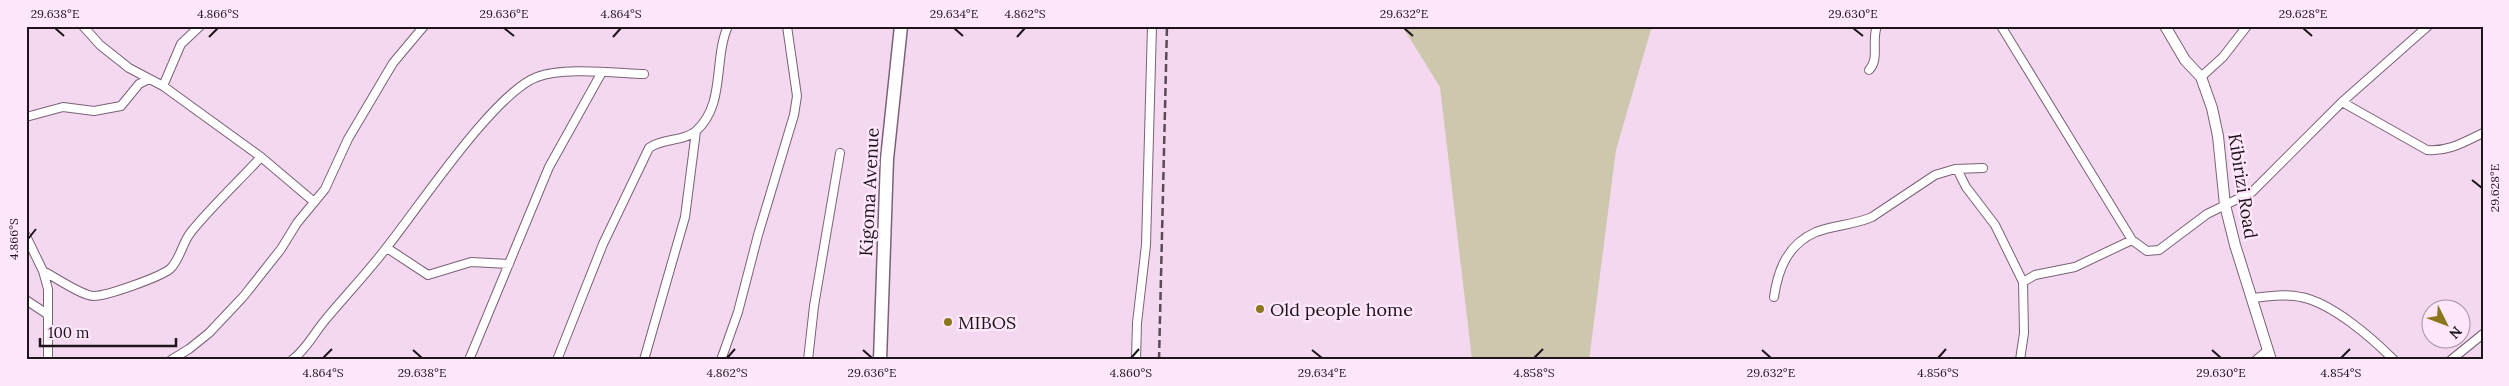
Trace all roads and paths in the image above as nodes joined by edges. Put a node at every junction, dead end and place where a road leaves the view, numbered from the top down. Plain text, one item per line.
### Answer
1 (83, 26) edge
2 (200, 26) edge
3 (424, 26) edge
4 (728, 26) edge
5 (787, 26) edge
6 (1152, 26) edge
7 (1877, 26) edge
8 (2001, 26) edge
9 (2165, 26) edge
10 (2247, 26) edge
11 (2428, 26) edge
12 (904, 28) edge
13 (1869, 70) dead end
14 (602, 72) junction
15 (644, 74) dead end
16 (2200, 77) junction
17 (149, 79) junction
18 (163, 86) junction
19 (2342, 102) junction
20 (26, 117) edge
21 (696, 130) junction
22 (2483, 133) edge
23 (840, 153) dead end
24 (261, 156) junction
25 (1983, 168) dead end
26 (1957, 169) junction
27 (313, 201) junction
28 (2225, 205) junction
29 (26, 236) edge
30 (2132, 240) junction
31 (387, 248) junction
32 (509, 264) junction
33 (43, 271) junction
34 (2023, 282) junction
35 (1774, 297) dead end
36 (2251, 298) junction
37 (26, 300) edge
38 (47, 314) junction
39 (2483, 334) edge
40 (2269, 355) edge
41 (48, 360) edge
42 (171, 360) edge
43 (292, 360) edge
44 (469, 360) edge
45 (557, 360) edge
46 (644, 360) edge
47 (721, 360) edge
48 (808, 360) edge
49 (880, 360) edge
50 (1136, 360) edge
51 (2020, 360) edge
52 (2256, 360) edge
53 (2394, 360) edge
54 (2451, 360) edge

1 - 17 street
2 - 18 street
3 - 27 street
4 - 21 street
5 - 47 street
6 - 50 street
7 - 13 street
8 - 30 street
9 - 16 street, Kibirizi Road
10 - 16 street
11 - 19 street
12 - 49 main road, Kigoma Avenue
14 - 15 street
14 - 31 street
14 - 32 street
16 - 28 street, Kibirizi Road
17 - 18 street
17 - 20 street
18 - 24 street
19 - 22 street
19 - 28 street
21 - 45 street
21 - 46 street
23 - 48 street
24 - 27 street
24 - 33 street
25 - 26 street
26 - 34 street
26 - 35 street
27 - 42 street
28 - 30 street
28 - 36 street, Kibirizi Road
29 - 33 street
30 - 34 street
31 - 32 street
31 - 43 street
32 - 44 street
33 - 38 street
34 - 51 street
36 - 40 street, Kibirizi Road
36 - 53 street
37 - 38 street
38 - 41 street
39 - 54 street
40 - 52 street

